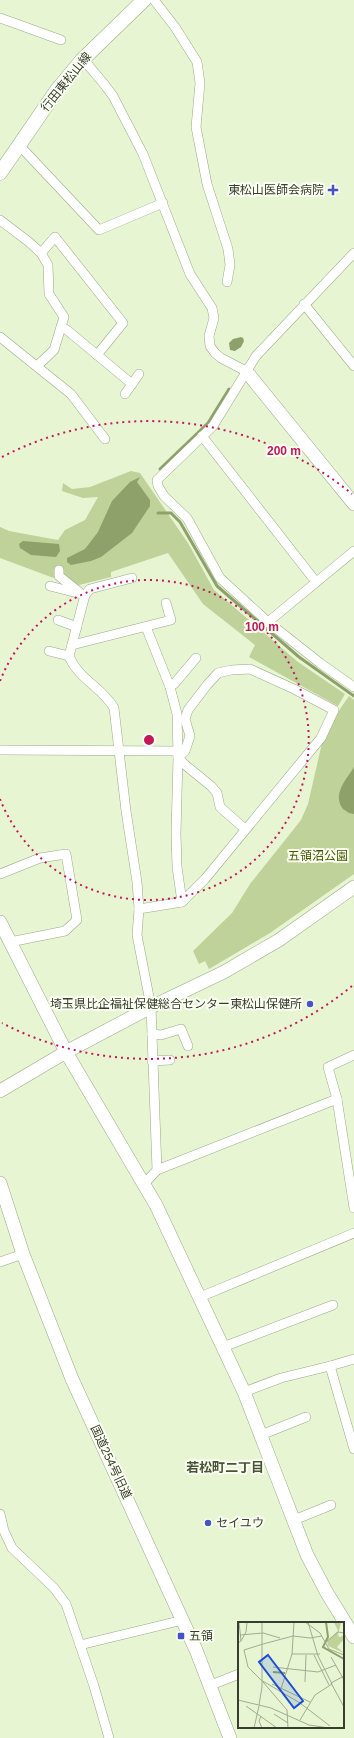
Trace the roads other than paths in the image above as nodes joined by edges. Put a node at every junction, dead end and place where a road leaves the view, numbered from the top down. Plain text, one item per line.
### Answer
1 (144, 0) edge
2 (154, 0) edge
3 (0, 18) edge
4 (61, 40) dead end
5 (83, 59) junction
6 (19, 145) junction
7 (3, 165) edge
8 (163, 203) junction
9 (0, 220) edge
10 (41, 253) junction
11 (354, 253) edge
12 (227, 282) dead end
13 (304, 304) junction
14 (61, 327) junction
15 (0, 337) edge
16 (97, 355) junction
17 (37, 366) junction
18 (354, 366) edge
19 (246, 371) junction
20 (139, 374) dead end
21 (132, 384) junction
22 (126, 394) dead end
23 (202, 436) junction
24 (105, 439) dead end
25 (354, 504) edge
26 (354, 551) edge
27 (59, 570) dead end
28 (132, 578) dead end
29 (316, 582) junction
30 (50, 586) dead end
31 (83, 595) junction
32 (166, 603) dead end
33 (58, 620) dead end
34 (268, 622) junction
35 (77, 627) junction
36 (146, 627) junction
37 (72, 645) junction
38 (50, 651) dead end
39 (69, 656) junction
40 (196, 658) dead end
41 (170, 687) junction
42 (354, 687) edge
43 (0, 750) edge
44 (119, 751) junction
45 (178, 754) junction
46 (245, 828) junction
47 (0, 874) edge
48 (354, 887) edge
49 (182, 902) junction
50 (139, 909) junction
51 (0, 922) edge
52 (10, 942) junction
53 (151, 1007) junction
54 (152, 1034) junction
55 (188, 1046) dead end
56 (66, 1052) junction
57 (354, 1056) edge
58 (170, 1060) dead end
59 (152, 1061) junction
60 (0, 1091) edge
61 (337, 1100) junction
62 (157, 1170) junction
63 (0, 1183) edge
64 (144, 1184) junction
65 (354, 1208) edge
66 (354, 1233) edge
67 (23, 1254) junction
68 (0, 1262) edge
69 (200, 1298) junction
70 (334, 1304) dead end
71 (223, 1346) junction
72 (354, 1359) edge
73 (330, 1366) junction
74 (244, 1392) junction
75 (306, 1417) dead end
76 (261, 1435) junction
77 (354, 1449) edge
78 (330, 1505) dead end
79 (0, 1514) edge
80 (294, 1520) junction
81 (182, 1620) junction
82 (354, 1637) edge
83 (80, 1645) junction
84 (238, 1674) edge
85 (211, 1685) junction
86 (109, 1738) edge
87 (230, 1738) edge

1 - 5 main road, 行田東松山線
2 - 12 street
3 - 4 street
5 - 6 main road, 行田東松山線
5 - 8 street
6 - 7 main road, 行田東松山線
6 - 8 street
8 - 19 street
9 - 10 street
10 - 14 street
10 - 16 street
11 - 13 street
13 - 18 street
13 - 19 street
14 - 16 street
14 - 17 street
15 - 17 street
16 - 21 street
17 - 24 street
19 - 23 street
19 - 25 street
20 - 21 street
21 - 22 street
23 - 29 street
23 - 34 street
26 - 29 street
27 - 31 street
28 - 31 street
29 - 34 street
30 - 31 street
31 - 35 street
32 - 36 street
33 - 35 street
34 - 42 street
35 - 37 street
36 - 37 street
36 - 41 street
37 - 39 street
38 - 39 street
39 - 44 street
40 - 41 street
41 - 45 street
43 - 44 street
44 - 45 street
44 - 50 street
45 - 46 street
45 - 46 street
45 - 49 street
46 - 49 street
47 - 52 street
48 - 53 street
49 - 50 street
50 - 53 street
51 - 52 street
52 - 56 street
53 - 54 street
53 - 56 street
54 - 55 street
54 - 59 street
56 - 60 street
56 - 64 street
57 - 61 street
58 - 59 street
59 - 62 street
61 - 62 street
61 - 65 street
62 - 64 street
63 - 67 street, 国道254号旧道
64 - 69 street
66 - 69 street
67 - 68 street
67 - 81 street, 国道254号旧道
69 - 71 street
70 - 71 street
71 - 74 street
72 - 73 street
73 - 74 street
73 - 77 street
74 - 76 street
75 - 76 street
76 - 80 street
78 - 80 street
79 - 83 street
80 - 82 street
81 - 83 street
81 - 85 street, 国道254号旧道
83 - 86 street
84 - 85 street
85 - 87 street, 国道254号旧道

